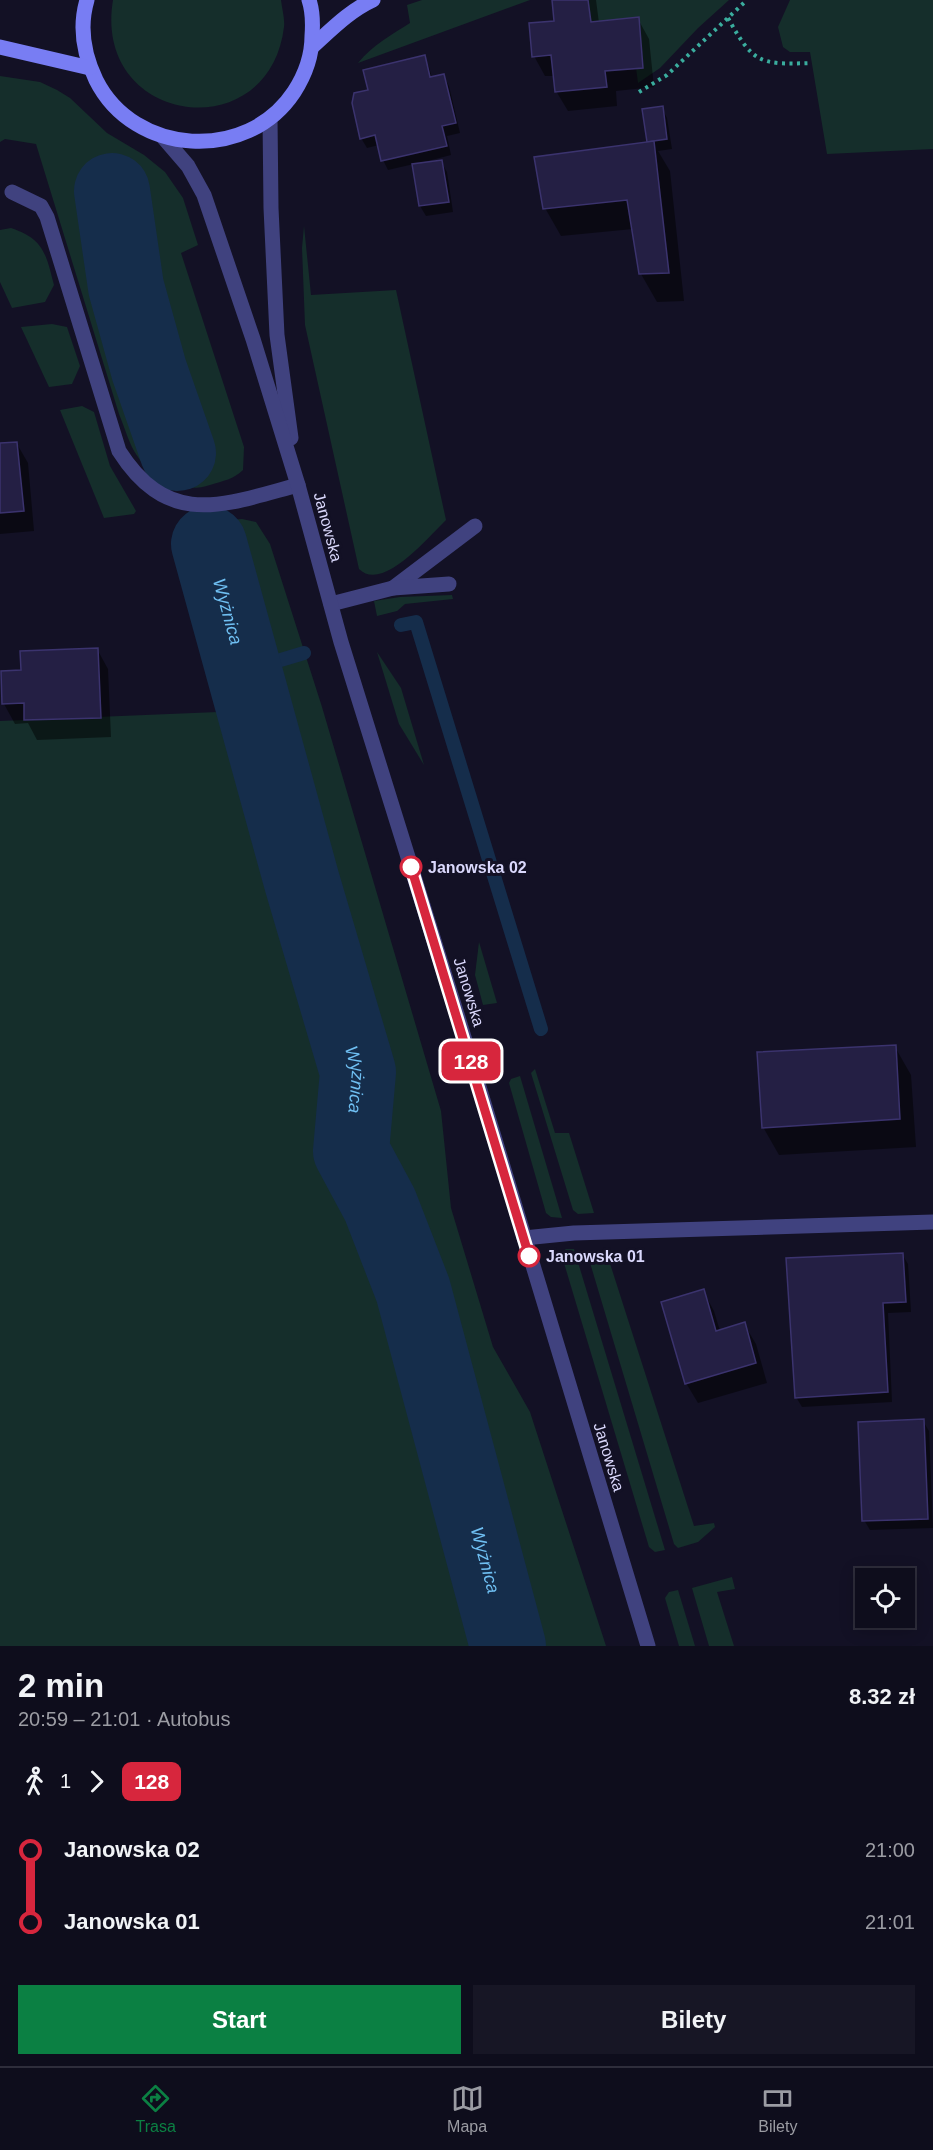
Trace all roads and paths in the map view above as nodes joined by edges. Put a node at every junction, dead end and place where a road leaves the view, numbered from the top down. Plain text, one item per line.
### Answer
1 (87, 0) edge
2 (309, 0) edge
3 (373, 0) edge
4 (747, 0) edge
5 (728, 18) junction
6 (0, 47) edge
7 (312, 47) junction
8 (811, 63) dead end
9 (90, 68) junction
10 (639, 92) dead end
11 (270, 118) junction
12 (163, 137) junction
13 (12, 192) dead end
14 (298, 486) junction
15 (475, 526) dead end
16 (449, 584) dead end
17 (393, 588) junction
18 (331, 604) junction
19 (933, 1222) edge
20 (524, 1238) junction
21 (648, 1646) edge

1 - 9 main road
2 - 7 main road
3 - 7 main road
4 - 5 path
5 - 8 path
5 - 10 path
6 - 9 main road
7 - 11 main road
9 - 12 main road
11 - 12 main road
11 - 14 street, Janowska
12 - 14 street, Janowska
13 - 14 street
14 - 18 street, Janowska
15 - 17 street
16 - 17 street
17 - 18 street
18 - 20 street, Janowska
19 - 20 street
20 - 21 street, Janowska

